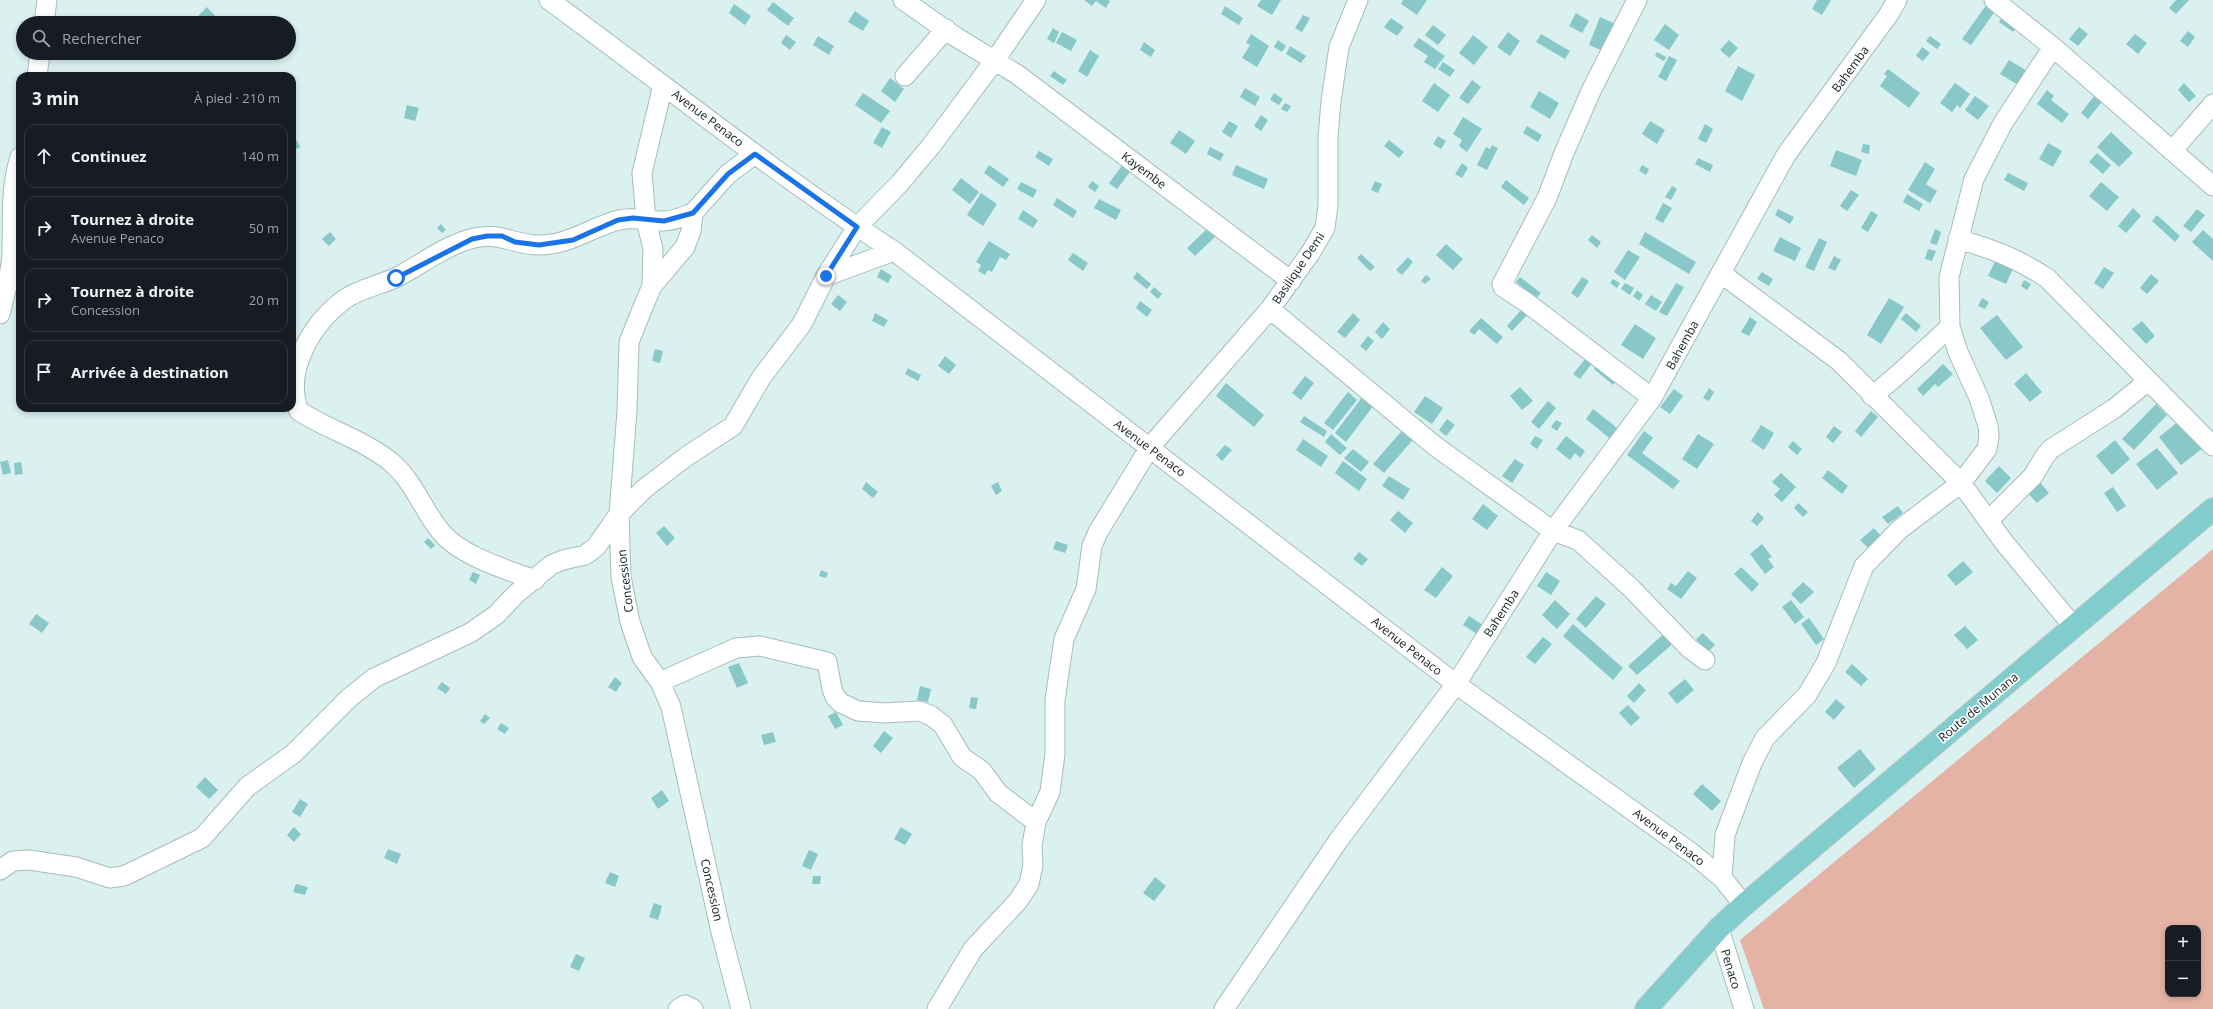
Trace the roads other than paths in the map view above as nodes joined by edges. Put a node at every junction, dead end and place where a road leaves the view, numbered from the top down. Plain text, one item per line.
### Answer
1 (47, 0) edge
2 (549, 0) edge
3 (903, 0) edge
4 (1036, 0) edge
5 (1358, 0) edge
6 (1637, 0) edge
7 (1897, 0) edge
8 (1994, 0) edge
9 (45, 16) edge
10 (946, 29) junction
11 (2053, 47) junction
12 (39, 60) edge
13 (995, 60) junction
14 (38, 72) edge
15 (905, 76) dead end
16 (663, 85) junction
17 (2213, 104) edge
18 (2172, 151) junction
19 (755, 154) junction
20 (16, 171) edge
21 (2213, 186) edge
22 (693, 213) junction
23 (646, 220) junction
24 (857, 227) junction
25 (1958, 239) junction
26 (894, 251) junction
27 (1722, 274) junction
28 (826, 276) junction
29 (1291, 281) junction
30 (652, 286) junction
31 (1270, 309) junction
32 (0, 314) edge
33 (1950, 327) junction
34 (296, 375) edge
35 (2148, 381) junction
36 (1872, 396) junction
37 (1652, 398) junction
38 (296, 404) edge
39 (2213, 446) edge
40 (1150, 447) junction
41 (1961, 483) junction
42 (2213, 509) edge
43 (619, 514) junction
44 (1989, 520) junction
45 (1553, 531) junction
46 (536, 580) junction
47 (2073, 626) junction
48 (1705, 660) dead end
49 (660, 682) junction
50 (1456, 684) junction
51 (1036, 822) junction
52 (0, 870) edge
53 (1722, 878) junction
54 (1744, 905) junction
55 (1718, 928) junction
56 (678, 1009) edge
57 (693, 1009) edge
58 (741, 1009) edge
59 (937, 1009) edge
60 (1224, 1009) edge
61 (1646, 1009) edge
62 (1744, 1009) edge

1 - 9 street
2 - 16 street, Avenue Penaco
3 - 10 street, Kayembe
4 - 13 street
5 - 29 street, Basilique Demi
6 - 37 street
7 - 27 street, Bahemba
8 - 11 street
10 - 13 street, Kayembe
10 - 15 street
11 - 18 street
11 - 25 street
12 - 14 street
13 - 24 street
13 - 29 street, Kayembe
16 - 19 street, Avenue Penaco
16 - 23 street
17 - 18 street
18 - 21 street
19 - 22 street
19 - 24 street, Avenue Penaco
20 - 32 street
22 - 23 street
22 - 30 street
23 - 30 street
23 - 34 street
24 - 26 street, Avenue Penaco
24 - 28 street
25 - 33 street
25 - 35 street
26 - 28 street
26 - 40 street, Avenue Penaco
27 - 36 street
27 - 37 street, Bahemba
28 - 43 street
29 - 31 street, Basilique Demi
30 - 43 street, Concession
31 - 40 street, Basilique Demi
31 - 45 street
33 - 36 street
33 - 41 street
35 - 39 street
35 - 44 street
36 - 41 street
37 - 45 street, Bahemba
38 - 46 street
40 - 50 street, Avenue Penaco
40 - 51 street, Basilique Demi
41 - 44 street
41 - 53 street
42 - 47 main road, Route de Munana
43 - 46 street
43 - 49 street, Concession
44 - 47 street
45 - 48 street
45 - 50 street, Bahemba
46 - 52 street
47 - 54 main road, Route de Munana
49 - 51 street
49 - 58 street, Concession
50 - 53 street, Avenue Penaco
50 - 60 street, Bahemba
51 - 59 street, Basilique Demi
53 - 54 street, Avenue Penaco
54 - 55 main road, Route de Munana
55 - 61 main road, Route de Munana
55 - 62 street, Penaco
56 - 57 street

